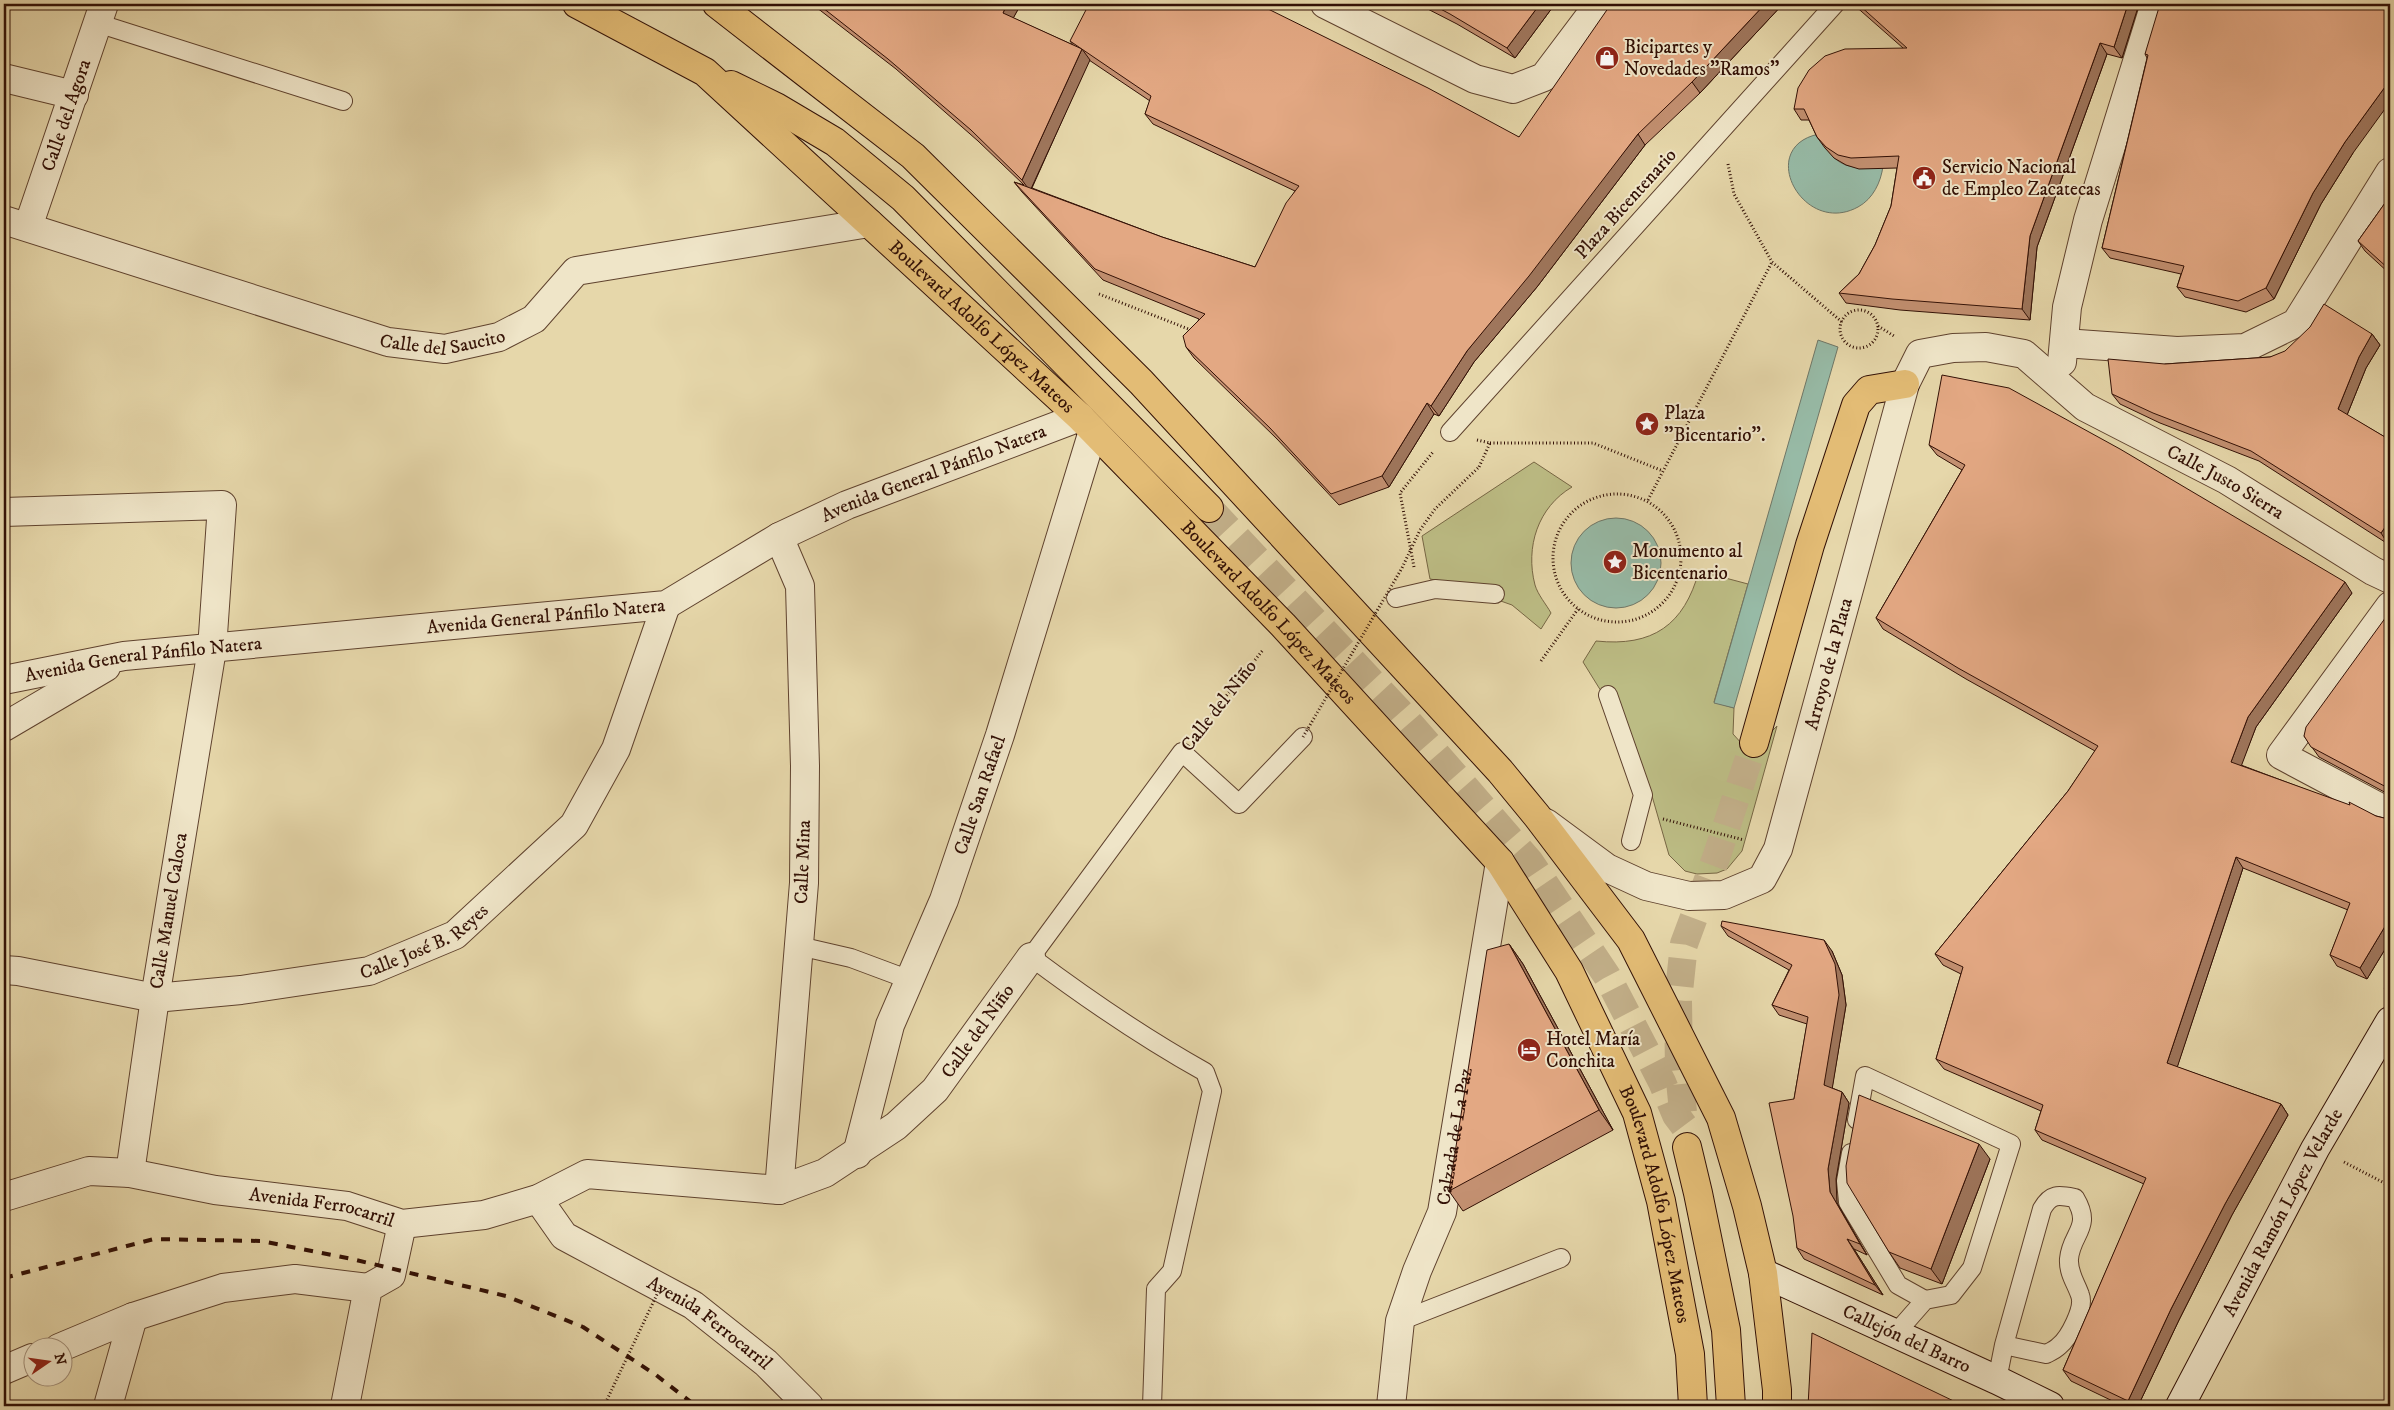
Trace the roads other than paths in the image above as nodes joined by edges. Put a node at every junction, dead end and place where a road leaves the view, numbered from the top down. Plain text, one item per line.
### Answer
1 (578, 4) edge
2 (717, 4) edge
3 (1325, 4) edge
4 (1600, 4) edge
5 (1835, 4) edge
6 (2155, 4) edge
7 (101, 14) edge
8 (705, 72) junction
9 (4, 78) edge
10 (74, 96) junction
11 (343, 101) dead end
12 (2390, 172) edge
13 (869, 223) junction
14 (16, 224) edge
15 (2064, 343) junction
16 (1905, 384) junction
17 (2059, 385) junction
18 (1087, 424) junction
19 (1450, 432) road end
20 (1209, 508) tunnel mouth
21 (4, 512) edge
22 (779, 537) junction
23 (2390, 579) edge
24 (1495, 594) dead end
25 (1396, 598) dead end
26 (666, 605) junction
27 (2390, 606) edge
28 (212, 649) junction
29 (124, 656) junction
30 (4, 680) edge
31 (1608, 696) dead end
32 (4, 727) edge
33 (1303, 737) road end
34 (1754, 743) tunnel mouth
35 (2390, 812) edge
36 (1537, 816) junction
37 (1631, 841) dead end
38 (1500, 862) junction
39 (799, 946) junction
40 (1031, 957) junction
41 (4, 970) edge
42 (910, 980) junction
43 (155, 998) junction
44 (2390, 1021) edge
45 (2390, 1043) edge
46 (1687, 1147) tunnel mouth
47 (857, 1154) junction
48 (130, 1173) junction
49 (779, 1190) junction
50 (4, 1197) edge
51 (538, 1199) junction
52 (402, 1224) junction
53 (1562, 1258) dead end
54 (1763, 1273) junction
55 (368, 1288) junction
56 (1925, 1300) junction
57 (133, 1317) junction
58 (1400, 1321) junction
59 (1896, 1333) junction
60 (72, 1343) edge
61 (2004, 1345) junction
62 (22, 1362) edge
63 (4, 1370) edge
64 (1997, 1380) junction
65 (108, 1406) edge
66 (345, 1406) edge
67 (809, 1406) edge
68 (1152, 1406) edge
69 (1391, 1406) edge
70 (1693, 1406) edge
71 (1731, 1406) edge
72 (1777, 1406) edge
73 (2050, 1406) edge
74 (2180, 1406) edge
75 (2192, 1406) edge

1 - 8 main road, Boulevard Adolfo López Mateos
2 - 36 main road
3 - 4 street
5 - 19 lane, Plaza Bicentenario
6 - 15 street
7 - 10 street, Calle del Agora
7 - 11 lane
8 - 13 main road, Boulevard Adolfo López Mateos
8 - 20 main road
9 - 10 street
10 - 14 street, Calle del Agora
12 - 15 street
13 - 14 street, Calle del Saucito
13 - 18 main road, Boulevard Adolfo López Mateos
15 - 17 street
16 - 17 street, Arroyo de la Plata
16 - 34 main road
16 - 36 street, Arroyo de la Plata
17 - 23 street, Calle Justo Sierra
18 - 22 street, Avenida General Pánfilo Natera
18 - 38 main road, Boulevard Adolfo López Mateos
18 - 42 street, Calle San Rafael
21 - 28 street, Calle Manuel Caloca
22 - 26 street, Avenida General Pánfilo Natera
22 - 39 street, Calle Mina
24 - 25 lane
26 - 28 street, Avenida General Pánfilo Natera
26 - 43 street, Calle José B. Reyes
27 - 35 street
28 - 29 street, Avenida General Pánfilo Natera
28 - 43 street, Calle Manuel Caloca
29 - 30 street, Avenida General Pánfilo Natera
29 - 32 street
31 - 37 lane
33 - 40 lane, Calle del Niño
36 - 54 main road
38 - 58 street, Calzada de La Paz
38 - 70 main road, Boulevard Adolfo López Mateos
39 - 42 lane
39 - 49 street, Calle Mina
40 - 47 street, Calle del Niño
40 - 68 lane
41 - 43 street, Calle José B. Reyes
42 - 47 street, Calle San Rafael
43 - 48 street, Calle Manuel Caloca
44 - 74 street, Avenida Ramón López Velarde
45 - 75 street, Avenida Ramón López Velarde
46 - 71 main road
47 - 49 street, Calle del Niño
48 - 50 street, Avenida Ferrocarril
48 - 52 street, Avenida Ferrocarril
49 - 51 street, Calle del Niño
51 - 52 street, Avenida Ferrocarril
51 - 67 street, Avenida Ferrocarril
52 - 55 street
53 - 58 lane
54 - 59 street, Callejón del Barro
54 - 72 main road
55 - 57 street
55 - 66 street
56 - 56 lane
56 - 59 lane
57 - 60 street
57 - 65 street
58 - 69 street, Calzada de La Paz
59 - 64 street, Callejón del Barro
61 - 61 lane
61 - 64 lane
62 - 63 street
64 - 73 street, Callejón del Barro

